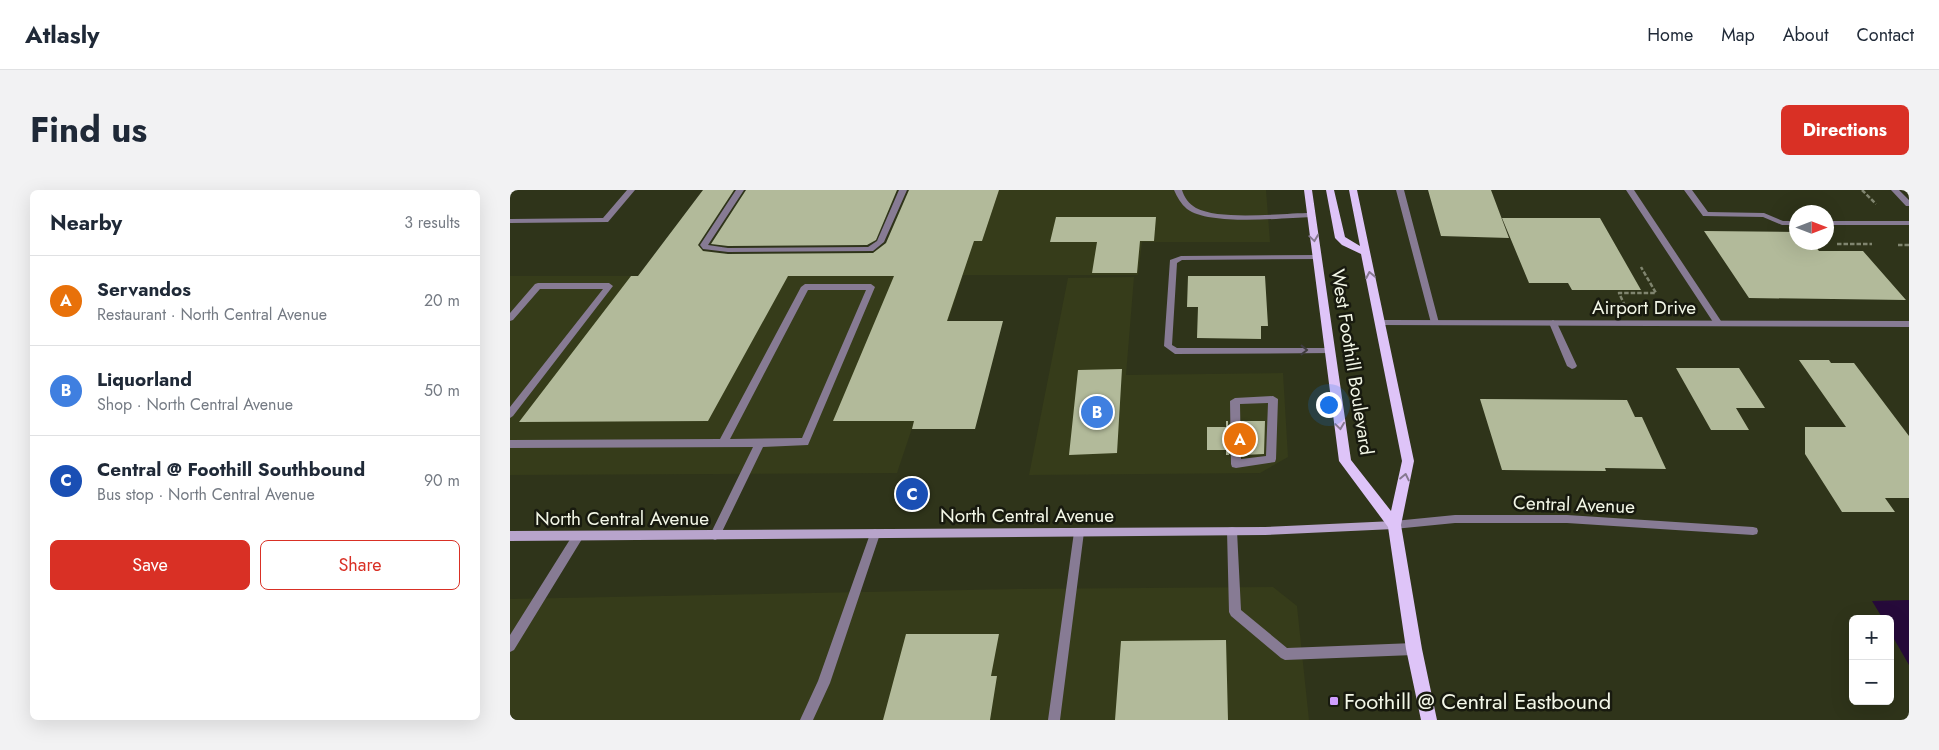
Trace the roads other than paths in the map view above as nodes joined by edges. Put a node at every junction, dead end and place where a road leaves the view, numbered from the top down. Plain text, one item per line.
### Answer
1 (631, 190) edge
2 (740, 190) edge
3 (903, 190) edge
4 (1178, 190) edge
5 (1308, 190) edge
6 (1330, 190) edge
7 (1353, 190) edge
8 (1400, 190) edge
9 (1630, 190) edge
10 (1688, 190) edge
11 (1895, 190) edge
12 (1909, 204) edge
13 (1311, 215) junction
14 (510, 221) edge
15 (1789, 223) edge
16 (1834, 223) edge
17 (1909, 223) edge
18 (1365, 252) junction
19 (1317, 257) junction
20 (510, 318) edge
21 (1380, 322) junction
22 (1435, 322) junction
23 (1553, 323) junction
24 (1718, 323) junction
25 (1909, 324) edge
26 (1330, 351) junction
27 (1572, 366) dead end
28 (510, 414) edge
29 (510, 444) edge
30 (723, 444) junction
31 (760, 444) junction
32 (1236, 464) joint
33 (1394, 525) junction
34 (1753, 530) dead end
35 (1232, 531) junction
36 (1078, 532) junction
37 (874, 534) junction
38 (714, 535) junction
39 (510, 536) edge
40 (578, 536) junction
41 (510, 646) edge
42 (1414, 649) junction
43 (806, 720) edge
44 (1054, 720) edge
45 (1429, 720) edge

1 - 14 street
2 - 3 street
4 - 13 street
5 - 13 main road, West Foothill Boulevard
6 - 18 main road
7 - 18 main road, West Foothill Boulevard
8 - 22 street
9 - 24 street
10 - 15 street
11 - 12 street
13 -> 19 main road, West Foothill Boulevard
16 - 17 street
21 -> 18 main road, West Foothill Boulevard
19 - 26 main road, West Foothill Boulevard
19 -> 26 street
20 - 28 street
21 - 22 street, Airport Drive
33 -> 21 main road, West Foothill Boulevard
22 - 23 street, Airport Drive
23 - 24 street, Airport Drive
23 - 27 street
24 - 25 street, Airport Drive
26 -> 33 main road, West Foothill Boulevard
29 - 30 street
30 - 31 street
30 - 31 street
31 - 38 street
32 - 32 street
33 - 34 street, Central Avenue
33 - 35 main road, North Central Avenue
33 - 42 main road, West Foothill Boulevard
35 - 36 main road, North Central Avenue
35 - 42 street
36 - 37 main road, North Central Avenue
36 - 44 street
37 - 38 main road, North Central Avenue
37 - 43 street
38 - 40 main road, North Central Avenue
39 - 40 main road, North Central Avenue
40 - 41 street
42 - 45 main road, West Foothill Boulevard

